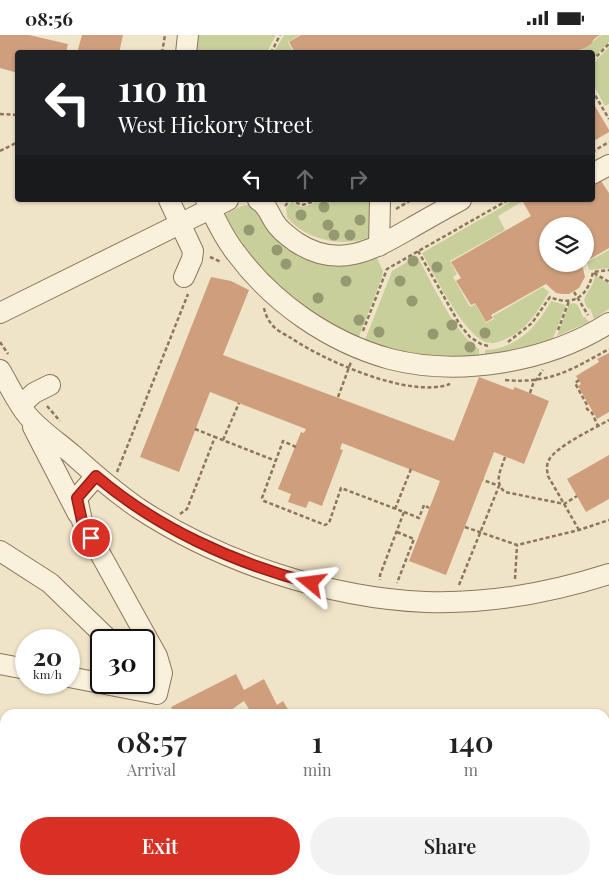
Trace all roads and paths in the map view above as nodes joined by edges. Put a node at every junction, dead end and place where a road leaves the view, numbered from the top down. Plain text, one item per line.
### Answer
1 (165, 35) edge
2 (188, 35) edge
3 (280, 35) edge
4 (609, 44) edge
5 (162, 50) edge
6 (186, 50) edge
7 (272, 50) edge
8 (595, 58) edge
9 (595, 95) edge
10 (0, 115) edge
11 (15, 115) edge
12 (609, 119) edge
13 (609, 142) edge
14 (15, 144) edge
15 (595, 150) edge
16 (0, 151) edge
17 (609, 165) edge
18 (595, 172) edge
19 (170, 202) edge
20 (296, 202) edge
21 (314, 202) edge
22 (380, 202) edge
23 (457, 202) edge
24 (504, 202) edge
25 (270, 204) edge
26 (208, 205) edge
27 (181, 223) junction
28 (379, 246) junction
29 (418, 251) junction
30 (609, 270) edge
31 (593, 272) joint
32 (594, 272) edge
33 (609, 282) edge
34 (186, 285) joint
35 (0, 313) edge
36 (609, 323) edge
37 (0, 342) edge
38 (506, 343) dead end
39 (357, 347) junction
40 (490, 347) dead end
41 (5, 364) edge
42 (579, 380) dead end
43 (43, 389) joint
44 (338, 397) dead end
45 (239, 403) dead end
46 (24, 410) junction
47 (609, 420) edge
48 (61, 422) dead end
49 (598, 426) junction
50 (196, 429) dead end
51 (215, 437) junction
52 (223, 440) junction
53 (296, 447) dead end
54 (505, 457) dead end
55 (276, 461) junction
56 (411, 469) dead end
57 (104, 473) junction
58 (483, 479) dead end
59 (499, 486) junction
60 (577, 496) dead end
61 (564, 504) junction
62 (430, 508) dead end
63 (395, 509) junction
64 (404, 512) junction
65 (176, 513) dead end
66 (82, 521) junction
67 (609, 521) edge
68 (465, 527) dead end
69 (579, 530) junction
70 (396, 532) junction
71 (480, 533) junction
72 (517, 545) junction
73 (0, 551) edge
74 (609, 575) edge
75 (382, 583) dead end
76 (512, 584) dead end
77 (398, 586) dead end
78 (458, 602) junction
79 (98, 629) edge
80 (142, 629) edge
81 (155, 652) edge
82 (0, 664) edge
83 (15, 667) edge
84 (155, 681) edge

1 - 5 path
2 - 6 street
3 - 7 path
4 - 8 path
9 - 12 path
10 - 11 path
13 - 15 path
14 - 16 path
17 - 18 street
19 - 27 street
20 - 21 path
22 - 28 street
23 - 28 street
24 - 29 path
25 - 28 street
26 - 27 street
26 - 39 street
27 - 34 street
27 - 35 street
29 - 39 path
29 - 40 path
30 - 32 path
31 - 33 path
31 - 38 path
34 - 57 path
36 - 39 street
37 - 41 path
39 - 44 path
41 - 46 street
42 - 49 path
43 - 46 street
43 - 48 path
45 - 52 path
46 - 57 street
46 - 66 street
47 - 49 path
49 - 61 path
50 - 51 path
51 - 52 path
51 - 65 path
52 - 55 path
53 - 55 path
54 - 59 path
55 - 63 path
56 - 63 path
57 - 66 street
57 - 78 street
58 - 59 path
59 - 61 path
59 - 71 path
60 - 61 path
61 - 69 path
62 - 64 path
63 - 64 path
64 - 70 path
66 - 80 street
67 - 69 path
68 - 71 path
69 - 72 path
70 - 75 path
70 - 77 path
71 - 72 path
71 - 78 path
72 - 76 path
73 - 79 street
74 - 78 street
81 - 84 street
82 - 83 street

